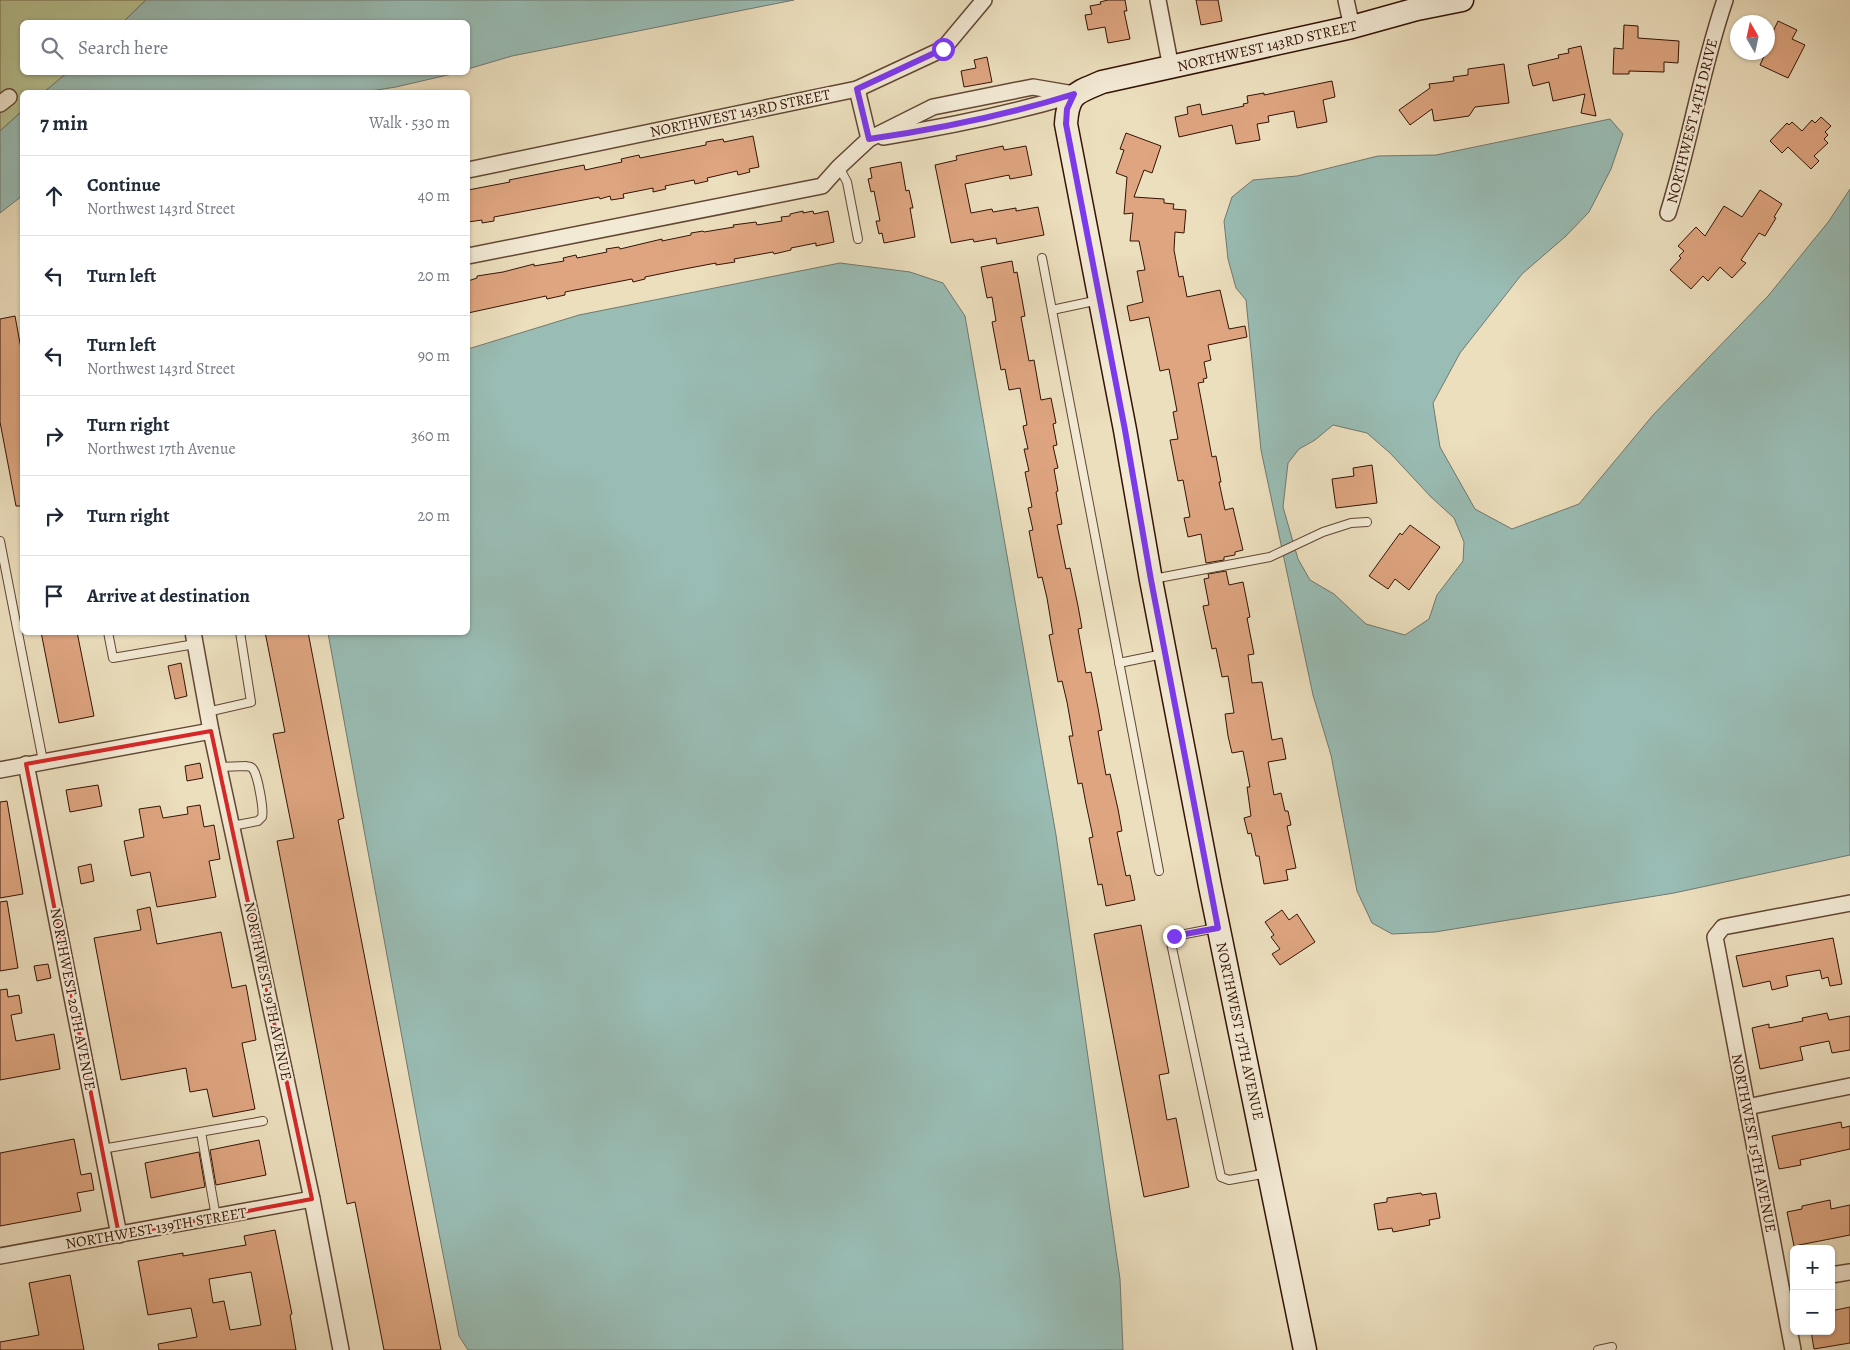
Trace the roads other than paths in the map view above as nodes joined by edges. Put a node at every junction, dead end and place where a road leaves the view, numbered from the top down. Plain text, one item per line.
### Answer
1 (984, 0) edge
2 (1158, 0) edge
3 (1346, 0) edge
4 (1462, 0) edge
5 (1724, 0) edge
6 (1419, 5) edge
7 (1352, 27) junction
8 (1171, 68) junction
9 (857, 89) junction
10 (1074, 94) junction
11 (869, 139) junction
12 (839, 168) junction
13 (470, 170) edge
14 (1668, 213) dead end
15 (858, 239) dead end
16 (470, 256) edge
17 (1042, 258) dead end
18 (1100, 300) junction
19 (1052, 310) junction
20 (1367, 522) dead end
21 (0, 541) edge
22 (1151, 580) junction
23 (109, 635) edge
24 (240, 635) edge
25 (194, 638) edge
26 (1166, 654) junction
27 (1119, 663) junction
28 (207, 712) junction
29 (211, 732) junction
30 (43, 761) junction
31 (26, 764) junction
32 (219, 767) junction
33 (0, 770) edge
34 (232, 826) junction
35 (1159, 871) dead end
36 (1850, 903) edge
37 (1218, 928) junction
38 (1850, 1086) edge
39 (1747, 1107) junction
40 (263, 1121) dead end
41 (201, 1132) junction
42 (102, 1149) junction
43 (1270, 1173) junction
44 (312, 1199) junction
45 (216, 1217) junction
46 (119, 1235) junction
47 (0, 1256) edge
48 (1850, 1272) edge
49 (1835, 1275) edge
50 (1788, 1285) edge
51 (1612, 1347) dead end
52 (341, 1350) edge
53 (1305, 1350) edge
54 (1598, 1350) edge
55 (1793, 1350) edge

1 - 9 street, NORTHWEST 143RD STREET
2 - 8 street
3 - 7 street
4 - 6 street, NORTHWEST 143RD STREET
5 - 14 street, NORTHWEST 14TH DRIVE
6 - 7 street, NORTHWEST 143RD STREET
7 - 8 street, NORTHWEST 143RD STREET
8 - 10 street, NORTHWEST 143RD STREET
9 - 11 street
9 - 13 street, NORTHWEST 143RD STREET
10 - 11 street, NORTHWEST 143RD STREET
10 - 11 street
10 - 18 street, NORTHWEST 17TH AVENUE
11 - 12 street
12 - 15 lane
12 - 16 street
17 - 19 lane
18 - 19 lane
18 - 22 street, NORTHWEST 17TH AVENUE
19 - 27 lane
20 - 22 lane
21 - 30 lane
22 - 26 street, NORTHWEST 17TH AVENUE
23 - 25 lane
24 - 28 lane
25 - 28 street, NORTHWEST 19TH AVENUE
26 - 27 lane
26 - 37 street, NORTHWEST 17TH AVENUE
27 - 35 lane
28 - 29 street, NORTHWEST 19TH AVENUE
29 - 30 street
29 - 32 street, NORTHWEST 19TH AVENUE
30 - 31 street
31 - 33 street
31 - 42 street, NORTHWEST 20TH AVENUE
32 - 34 street, NORTHWEST 19TH AVENUE
32 - 34 lane
34 - 44 street, NORTHWEST 19TH AVENUE
36 - 39 street, NORTHWEST 15TH AVENUE
37 - 43 street, NORTHWEST 17TH AVENUE
37 - 43 lane
38 - 39 street
39 - 50 street, NORTHWEST 15TH AVENUE
40 - 41 lane
41 - 42 lane
41 - 45 lane
42 - 46 street, NORTHWEST 20TH AVENUE
43 - 53 street, NORTHWEST 17TH AVENUE
44 - 45 street, NORTHWEST 139TH STREET
44 - 52 street, NORTHWEST 19TH AVENUE
45 - 46 street, NORTHWEST 139TH STREET
46 - 47 street, NORTHWEST 139TH STREET
48 - 49 street
50 - 55 street, NORTHWEST 15TH AVENUE
51 - 54 lane

